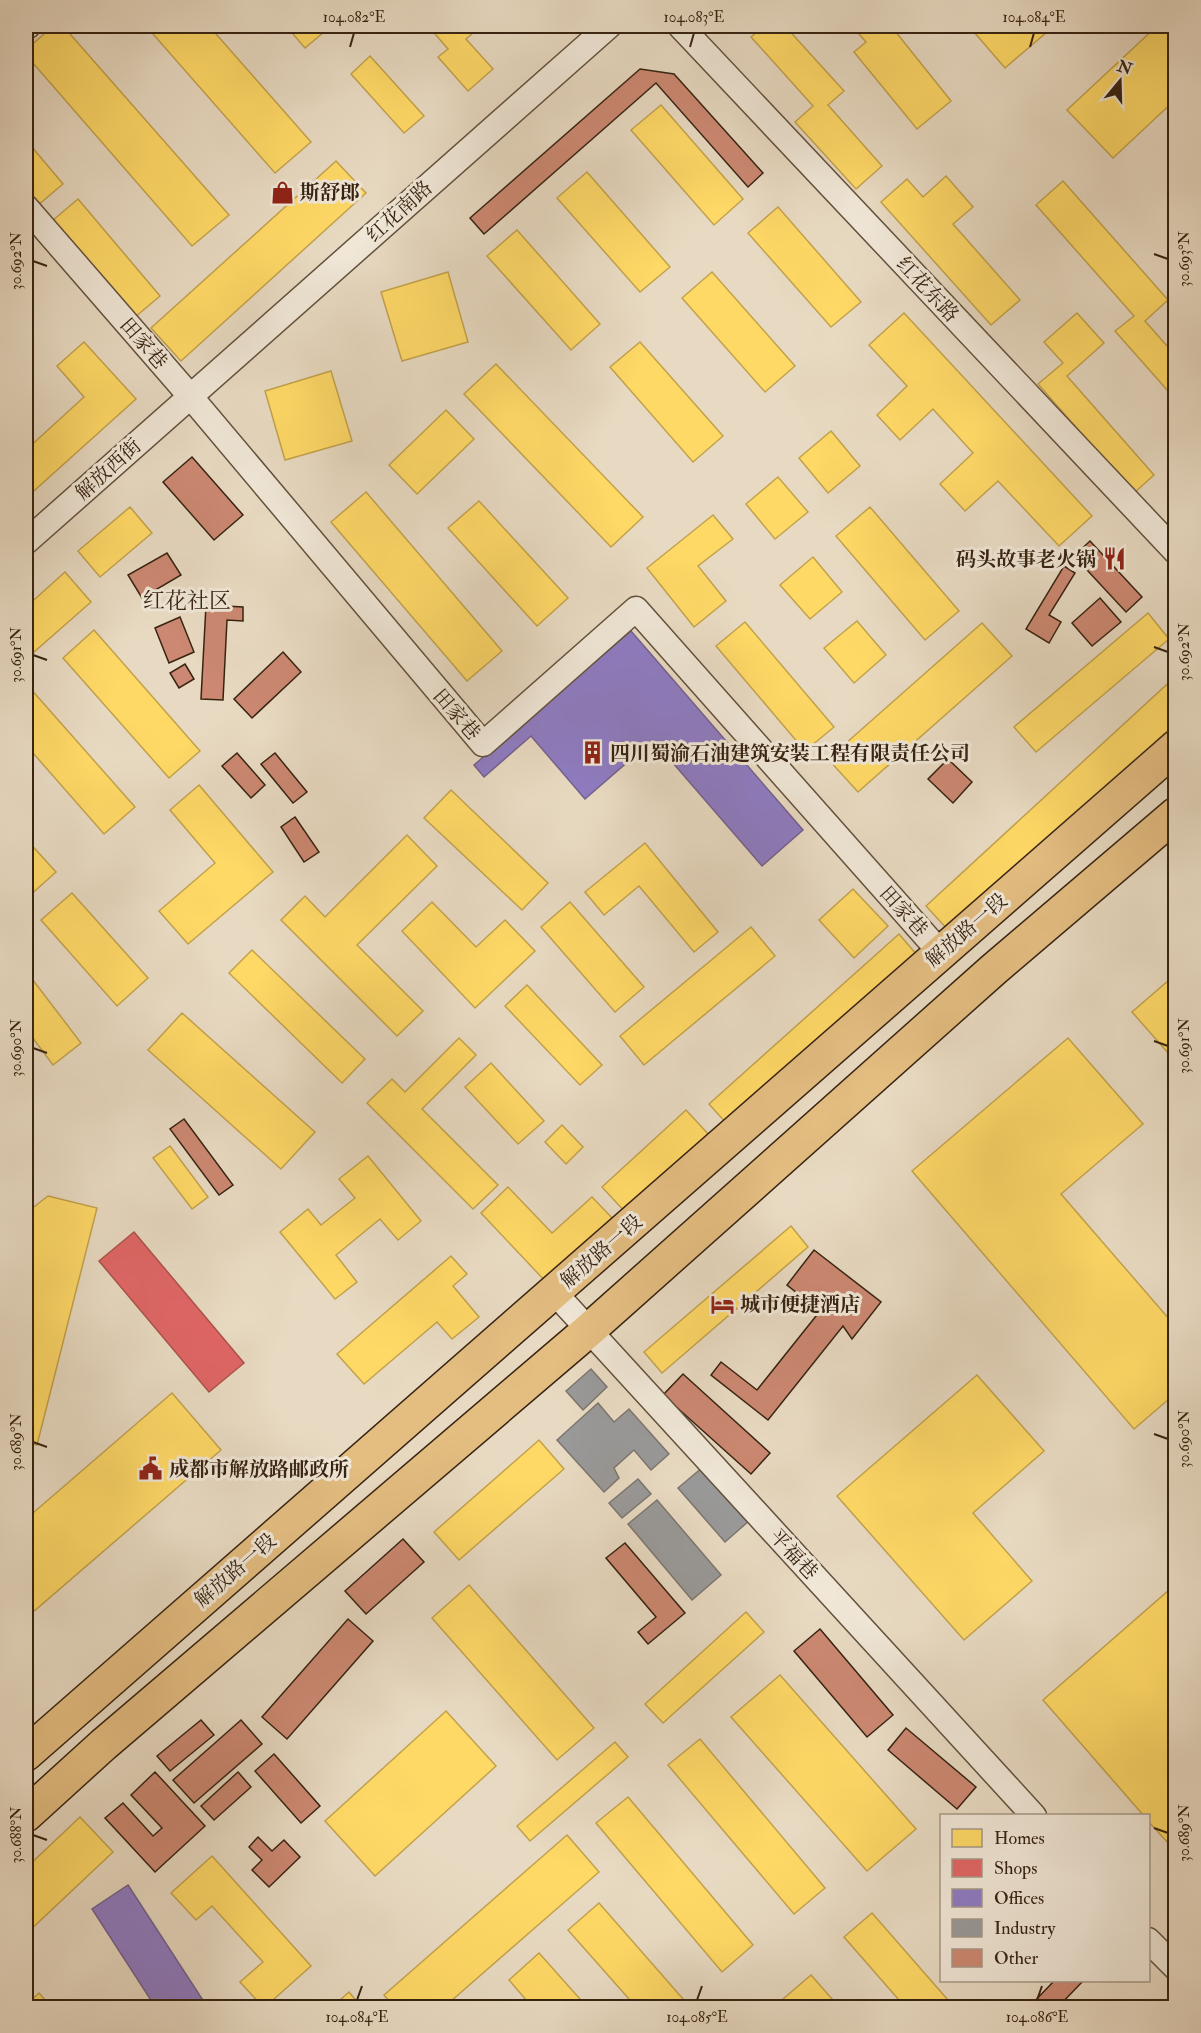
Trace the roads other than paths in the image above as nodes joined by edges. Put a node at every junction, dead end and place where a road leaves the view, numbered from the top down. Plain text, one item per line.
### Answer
1 (609, 26) edge
2 (680, 26) edge
3 (26, 207) edge
4 (190, 396) junction
5 (26, 542) edge
6 (1176, 552) edge
7 (1176, 747) edge
8 (1176, 814) edge
9 (940, 952) junction
10 (554, 1292) junction
11 (588, 1330) junction
12 (26, 1754) edge
13 (1033, 1814) edge
14 (26, 1815) edge
15 (1150, 1941) edge
16 (1176, 1968) edge

1 - 4 street, 红花南路
2 - 6 street, 红花东路
3 - 4 street, 田家巷
4 - 5 street, 解放西街
4 - 9 street, 田家巷
7 - 9 main road, 解放路一段
8 - 11 main road
9 - 10 main road, 解放路一段
10 - 11 street, 平福巷
10 - 12 main road, 解放路一段
11 - 13 street, 平福巷
11 - 14 main road
15 - 16 street

